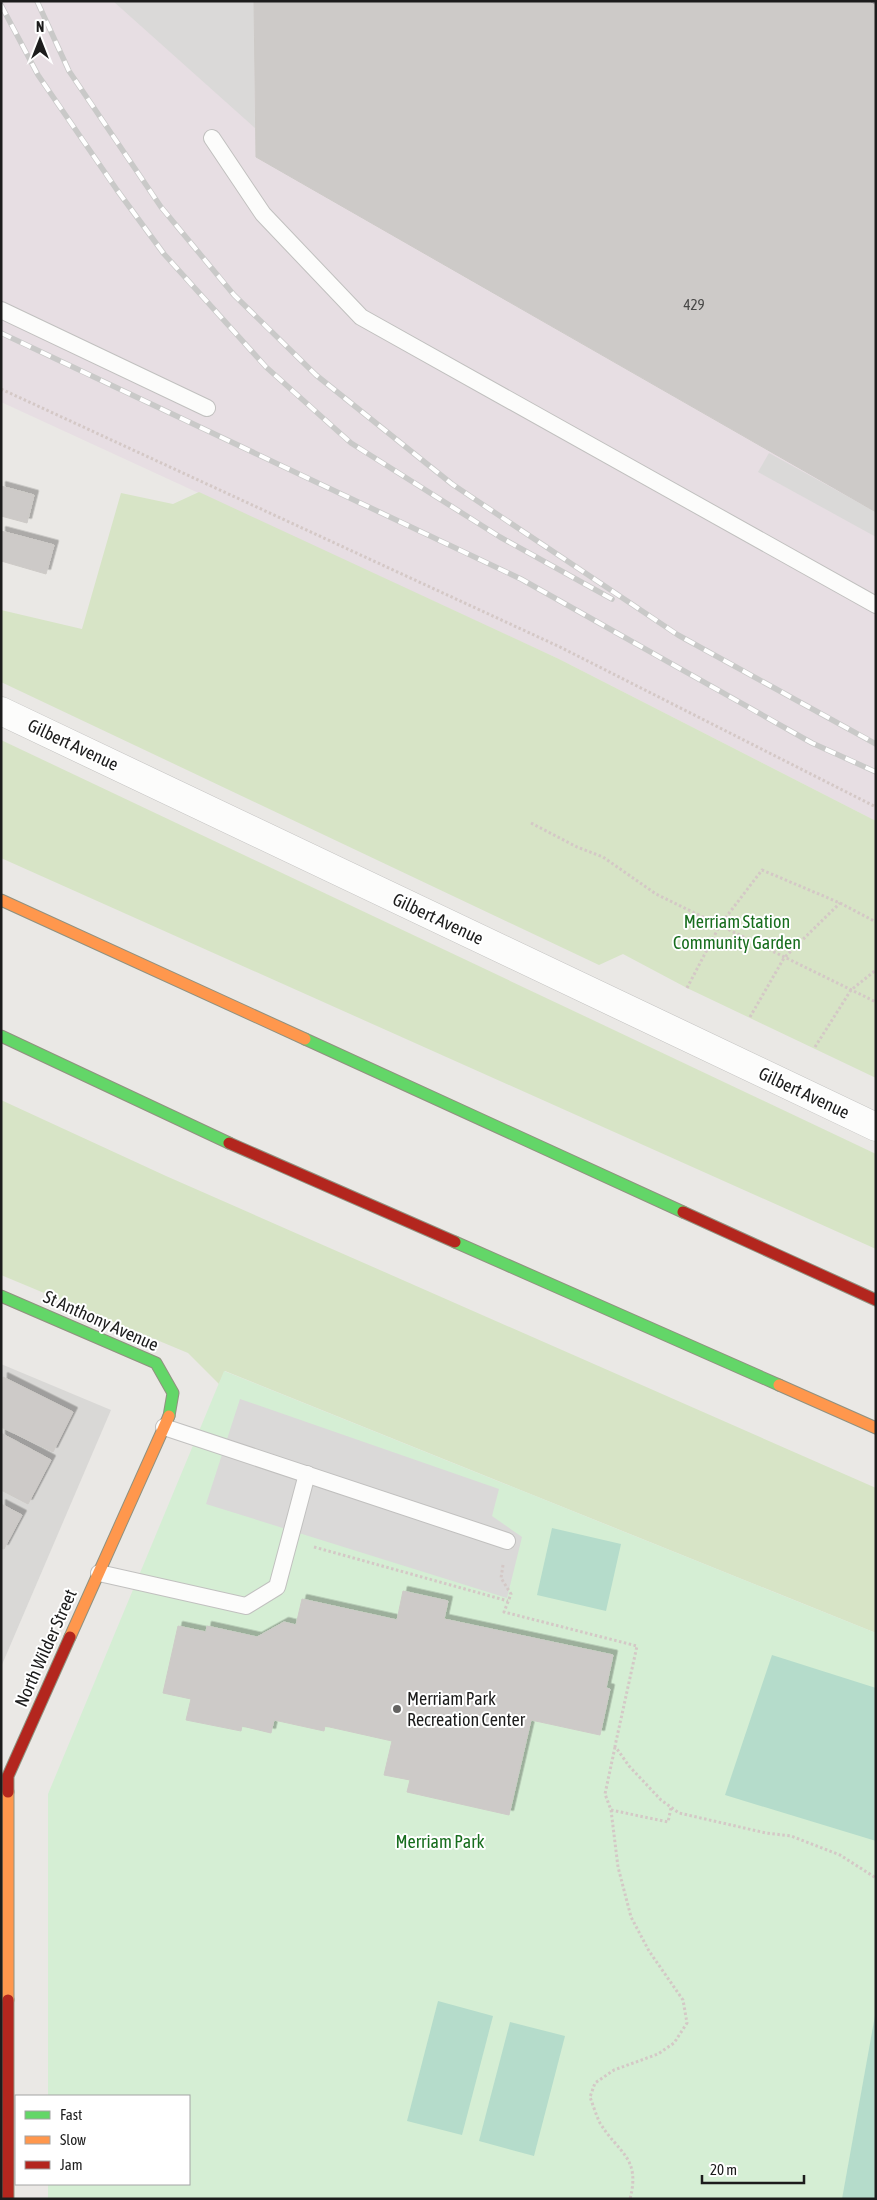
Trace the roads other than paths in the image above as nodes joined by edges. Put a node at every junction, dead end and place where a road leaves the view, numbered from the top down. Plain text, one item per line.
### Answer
1 (212, 138) dead end
2 (1, 310) edge
3 (207, 408) dead end
4 (876, 605) edge
5 (1, 711) edge
6 (1, 900) edge
7 (1, 1036) edge
8 (876, 1127) edge
9 (1, 1296) edge
10 (876, 1300) edge
11 (173, 1393) joint
12 (164, 1427) junction
13 (876, 1428) edge
14 (307, 1474) junction
15 (507, 1541) road end
16 (99, 1572) junction
17 (5, 1832) edge
18 (8, 2199) edge

1 - 4 lane
2 - 3 lane
5 - 8 street, Gilbert Avenue
6 - 10 main road
7 - 13 main road
9 - 11 main road, St Anthony Avenue
11 - 12 main road, North Wilder Street
12 - 14 lane
12 - 16 main road, North Wilder Street
14 - 15 lane
14 - 16 lane
16 - 17 main road, North Wilder Street
17 - 18 main road, North Wilder Street

